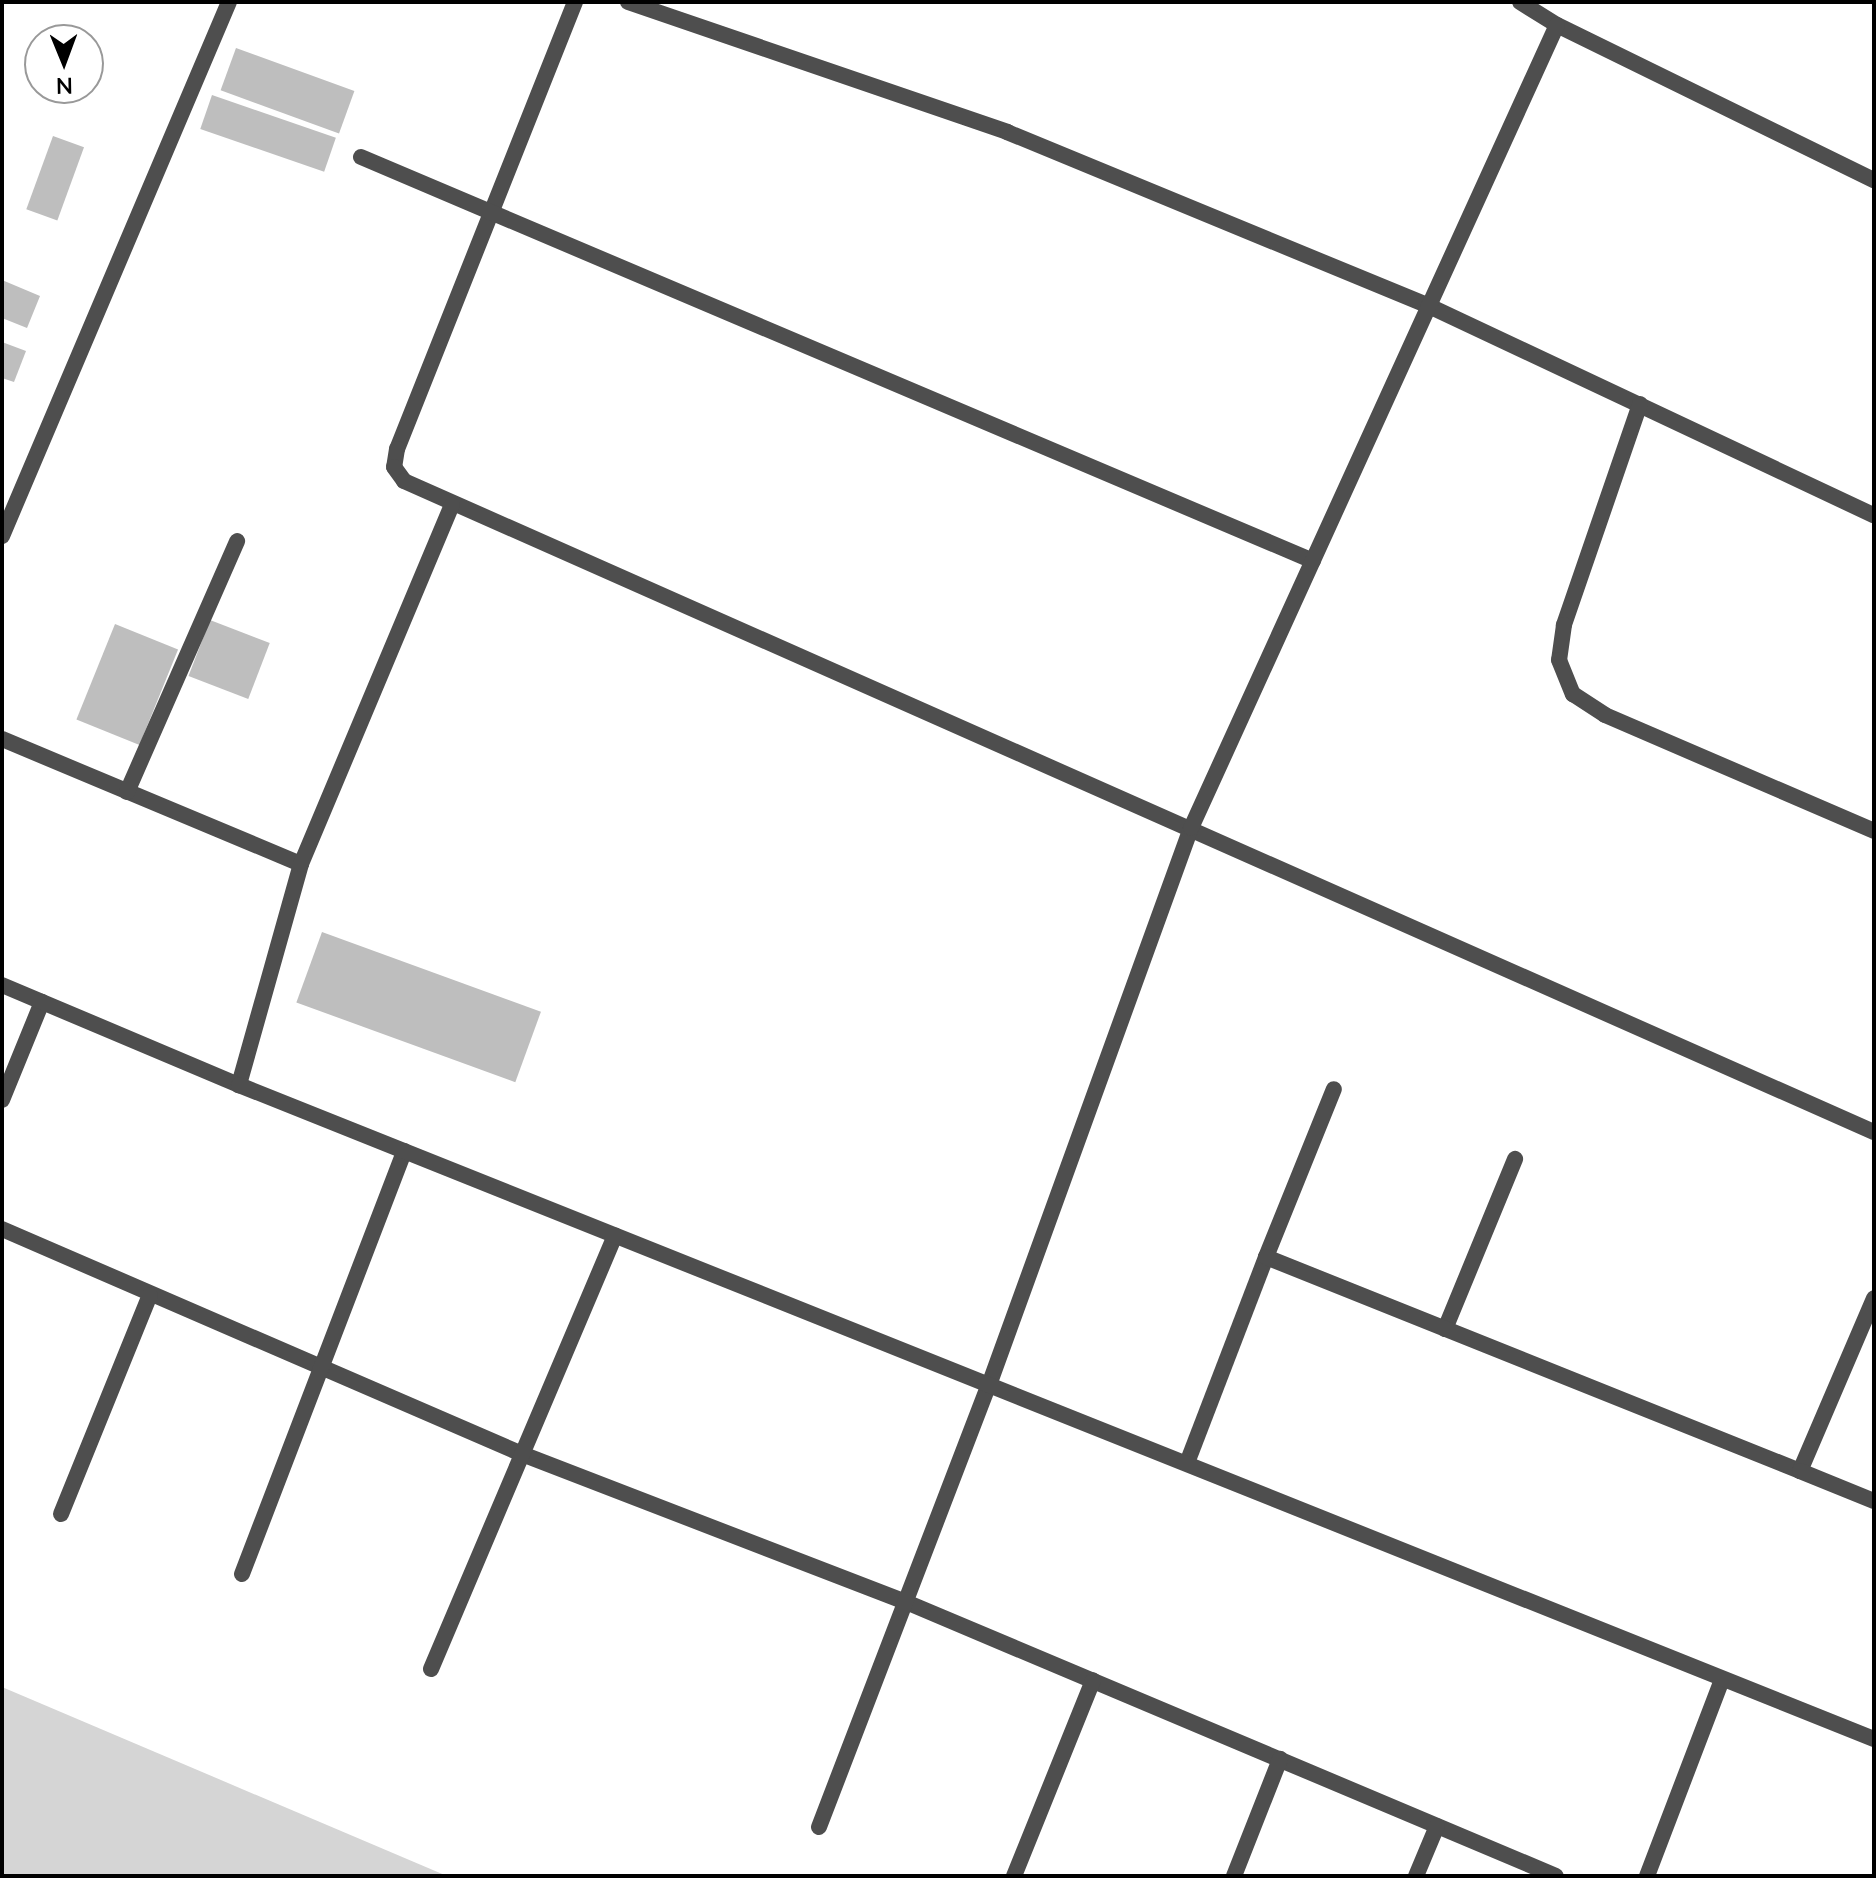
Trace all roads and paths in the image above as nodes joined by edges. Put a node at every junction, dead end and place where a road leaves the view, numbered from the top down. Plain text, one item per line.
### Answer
1 (229, 2) edge
2 (575, 2) edge
3 (628, 2) edge
4 (1520, 2) edge
5 (1557, 25) junction
6 (361, 157) dead end
7 (1874, 180) edge
8 (493, 214) junction
9 (1429, 306) junction
10 (1640, 404) junction
11 (452, 505) junction
12 (1874, 515) edge
13 (2, 536) edge
14 (237, 541) dead end
15 (1313, 561) junction
16 (2, 739) edge
17 (127, 792) junction
18 (1191, 828) junction
19 (1874, 831) edge
20 (301, 864) junction
21 (2, 985) edge
22 (42, 1002) junction
23 (239, 1085) junction
24 (1334, 1089) dead end
25 (2, 1100) edge
26 (1874, 1132) edge
27 (404, 1151) junction
28 (1515, 1159) dead end
29 (2, 1229) edge
30 (615, 1235) junction
31 (1266, 1257) junction
32 (150, 1295) junction
33 (1874, 1298) edge
34 (1445, 1329) junction
35 (319, 1369) junction
36 (989, 1385) junction
37 (522, 1454) junction
38 (1187, 1463) junction
39 (1800, 1471) junction
40 (1874, 1501) edge
41 (61, 1514) dead end
42 (242, 1574) dead end
43 (906, 1602) junction
44 (431, 1669) dead end
45 (1093, 1680) junction
46 (1722, 1680) junction
47 (1874, 1739) edge
48 (1280, 1759) junction
49 (1437, 1826) junction
50 (819, 1827) dead end
51 (1014, 1876) edge
52 (1234, 1876) edge
53 (1416, 1876) edge
54 (1556, 1876) edge
55 (1647, 1876) edge

1 - 13 street
2 - 8 street
3 - 9 street
4 - 5 street
5 - 7 street
5 - 9 street
6 - 8 street
8 - 11 street
8 - 15 street
9 - 10 street
9 - 15 street
10 - 12 street
10 - 19 street
11 - 18 street
11 - 20 street
14 - 17 street
15 - 18 street
16 - 17 street
17 - 20 street
18 - 26 street
18 - 36 street
20 - 23 street
21 - 22 street
22 - 23 street
22 - 25 street
23 - 27 street
24 - 31 street
27 - 30 street
27 - 35 street
28 - 34 street
29 - 32 street
30 - 36 street
30 - 37 street
31 - 34 street
31 - 38 street
32 - 35 street
32 - 41 street
33 - 39 street
34 - 39 street
35 - 37 street
35 - 42 street
36 - 38 street
36 - 43 street
37 - 43 street
37 - 44 street
38 - 46 street
39 - 40 street
43 - 45 street
43 - 50 street
45 - 48 street
45 - 51 street
46 - 47 street
46 - 55 street
48 - 49 street
48 - 52 street
49 - 53 street
49 - 54 street

